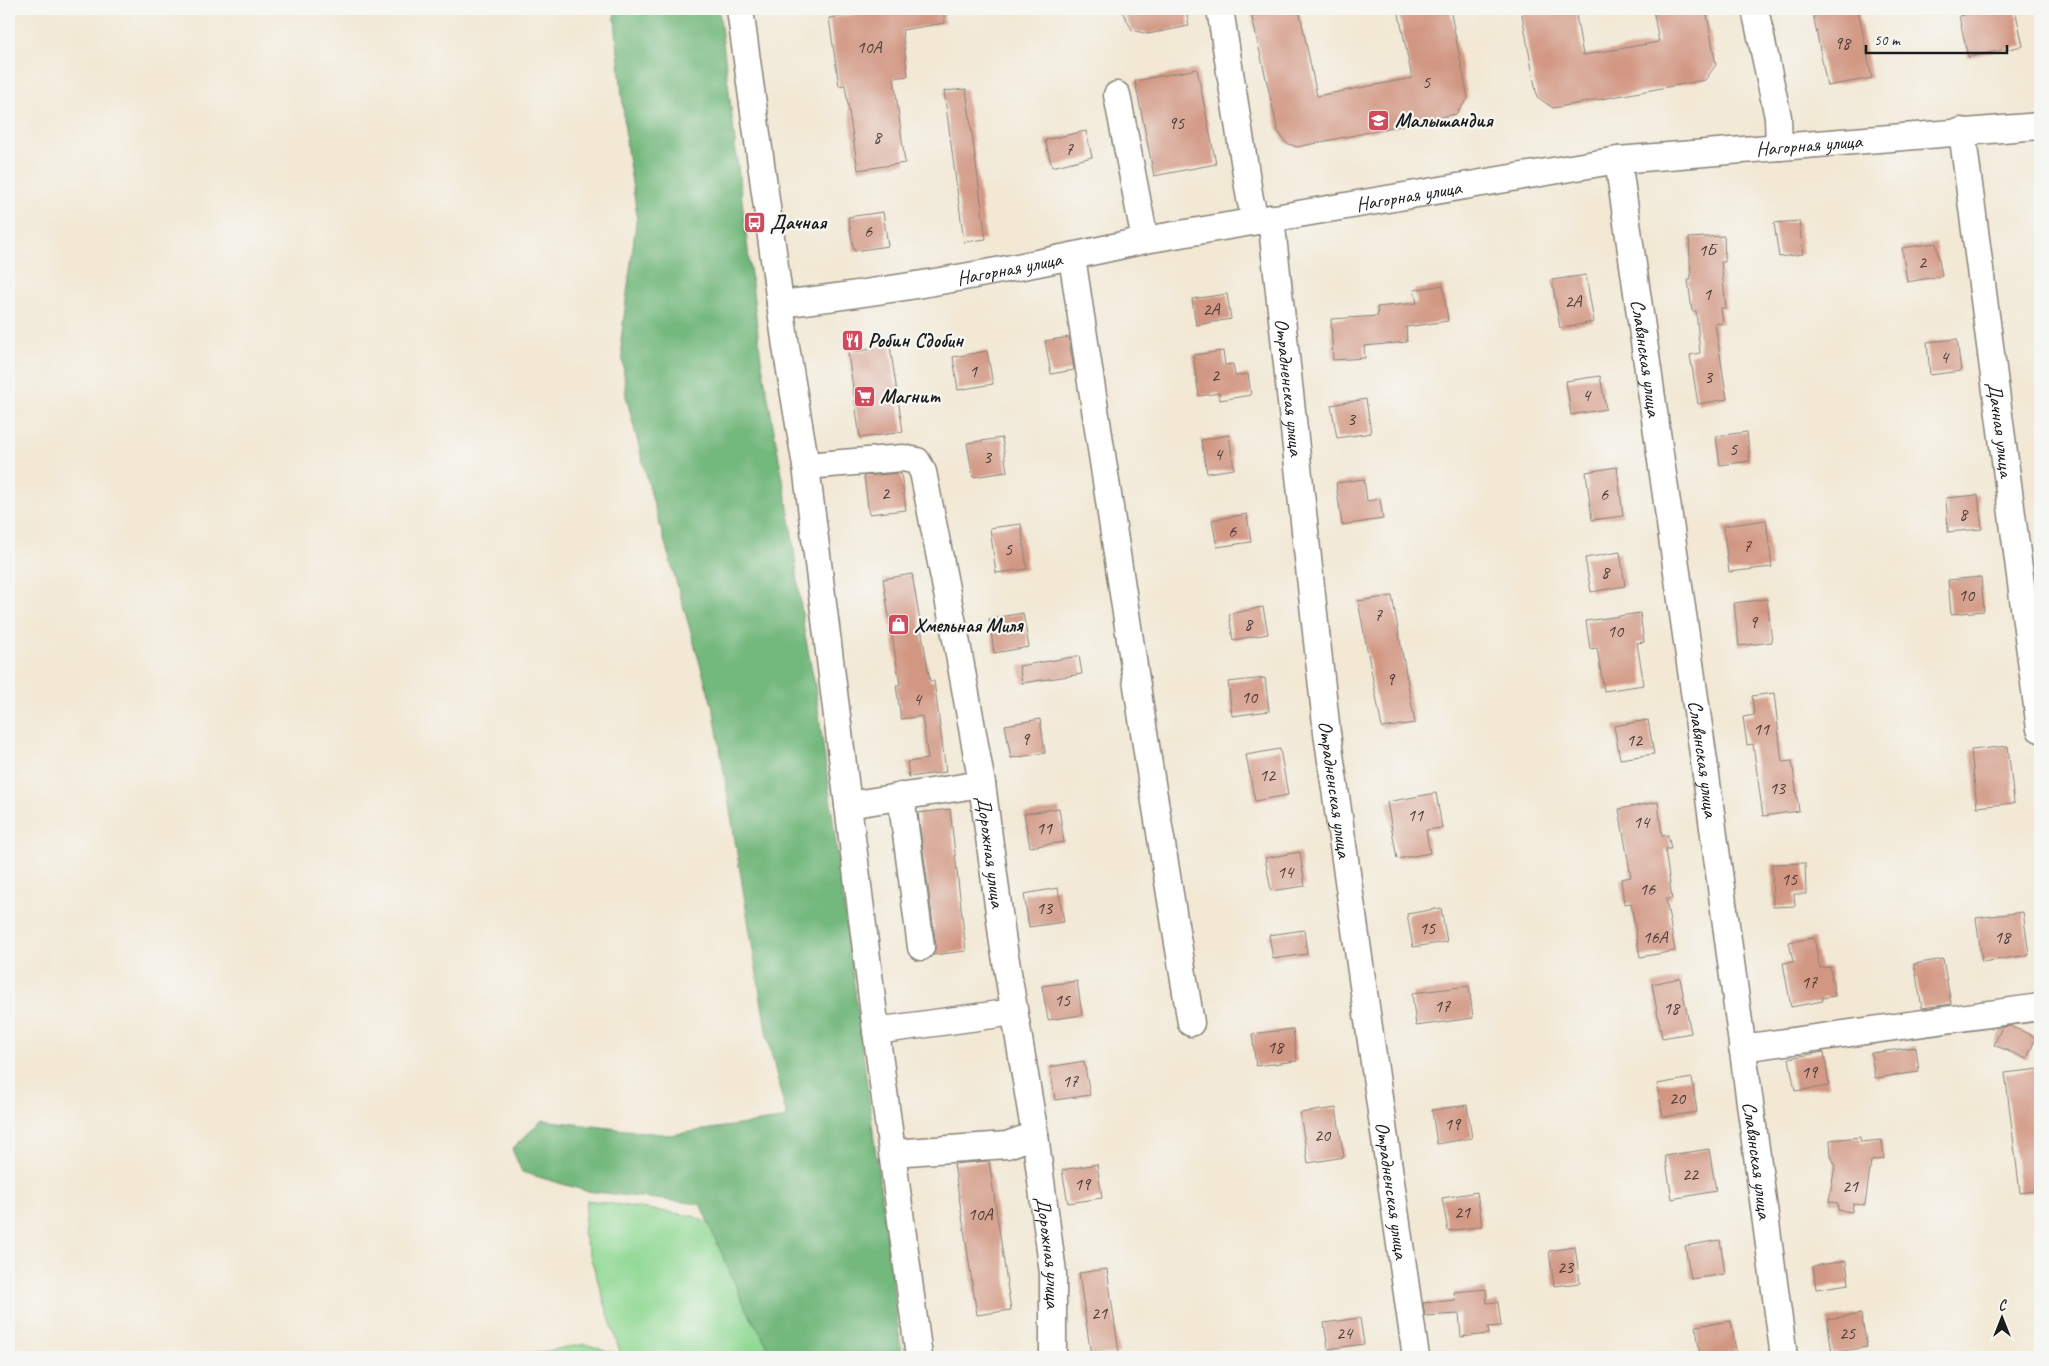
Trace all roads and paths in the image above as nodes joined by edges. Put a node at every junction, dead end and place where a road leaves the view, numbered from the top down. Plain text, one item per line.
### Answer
1 (740, 9) edge
2 (1220, 9) edge
3 (1755, 9) edge
4 (1117, 95) dead end
5 (2040, 126) edge
6 (1962, 131) junction
7 (1779, 147) junction
8 (1618, 160) junction
9 (1264, 220) junction
10 (1145, 240) junction
11 (1072, 257) junction
12 (780, 304) junction
13 (806, 466) junction
14 (2040, 729) edge
15 (982, 784) junction
16 (901, 796) junction
17 (848, 805) junction
18 (921, 947) dead end
19 (2040, 1007) edge
20 (1014, 1012) junction
21 (1191, 1023) dead end
22 (876, 1031) junction
23 (1742, 1048) junction
24 (1035, 1135) junction
25 (894, 1153) junction
26 (919, 1357) edge
27 (1053, 1357) edge
28 (1416, 1357) edge
29 (1784, 1357) edge

1 - 12 street
2 - 9 street, Отрадненская улица
3 - 7 street
4 - 10 street
5 - 6 street, Нагорная улица
6 - 7 street, Нагорная улица
6 - 14 street, Дачная улица
7 - 8 street, Нагорная улица
8 - 9 street, Нагорная улица
8 - 23 street, Славянская улица
9 - 10 street, Нагорная улица
9 - 28 street, Отрадненская улица
10 - 11 street, Нагорная улица
11 - 12 street, Нагорная улица
11 - 21 street
12 - 13 street
13 - 15 street, Дорожная улица
13 - 17 street
15 - 16 street
15 - 20 street, Дорожная улица
16 - 17 street
16 - 18 street
17 - 22 street
19 - 23 street
20 - 22 street
20 - 24 street, Дорожная улица
22 - 25 street
23 - 29 street, Славянская улица
24 - 25 street
24 - 27 street, Дорожная улица
25 - 26 street

